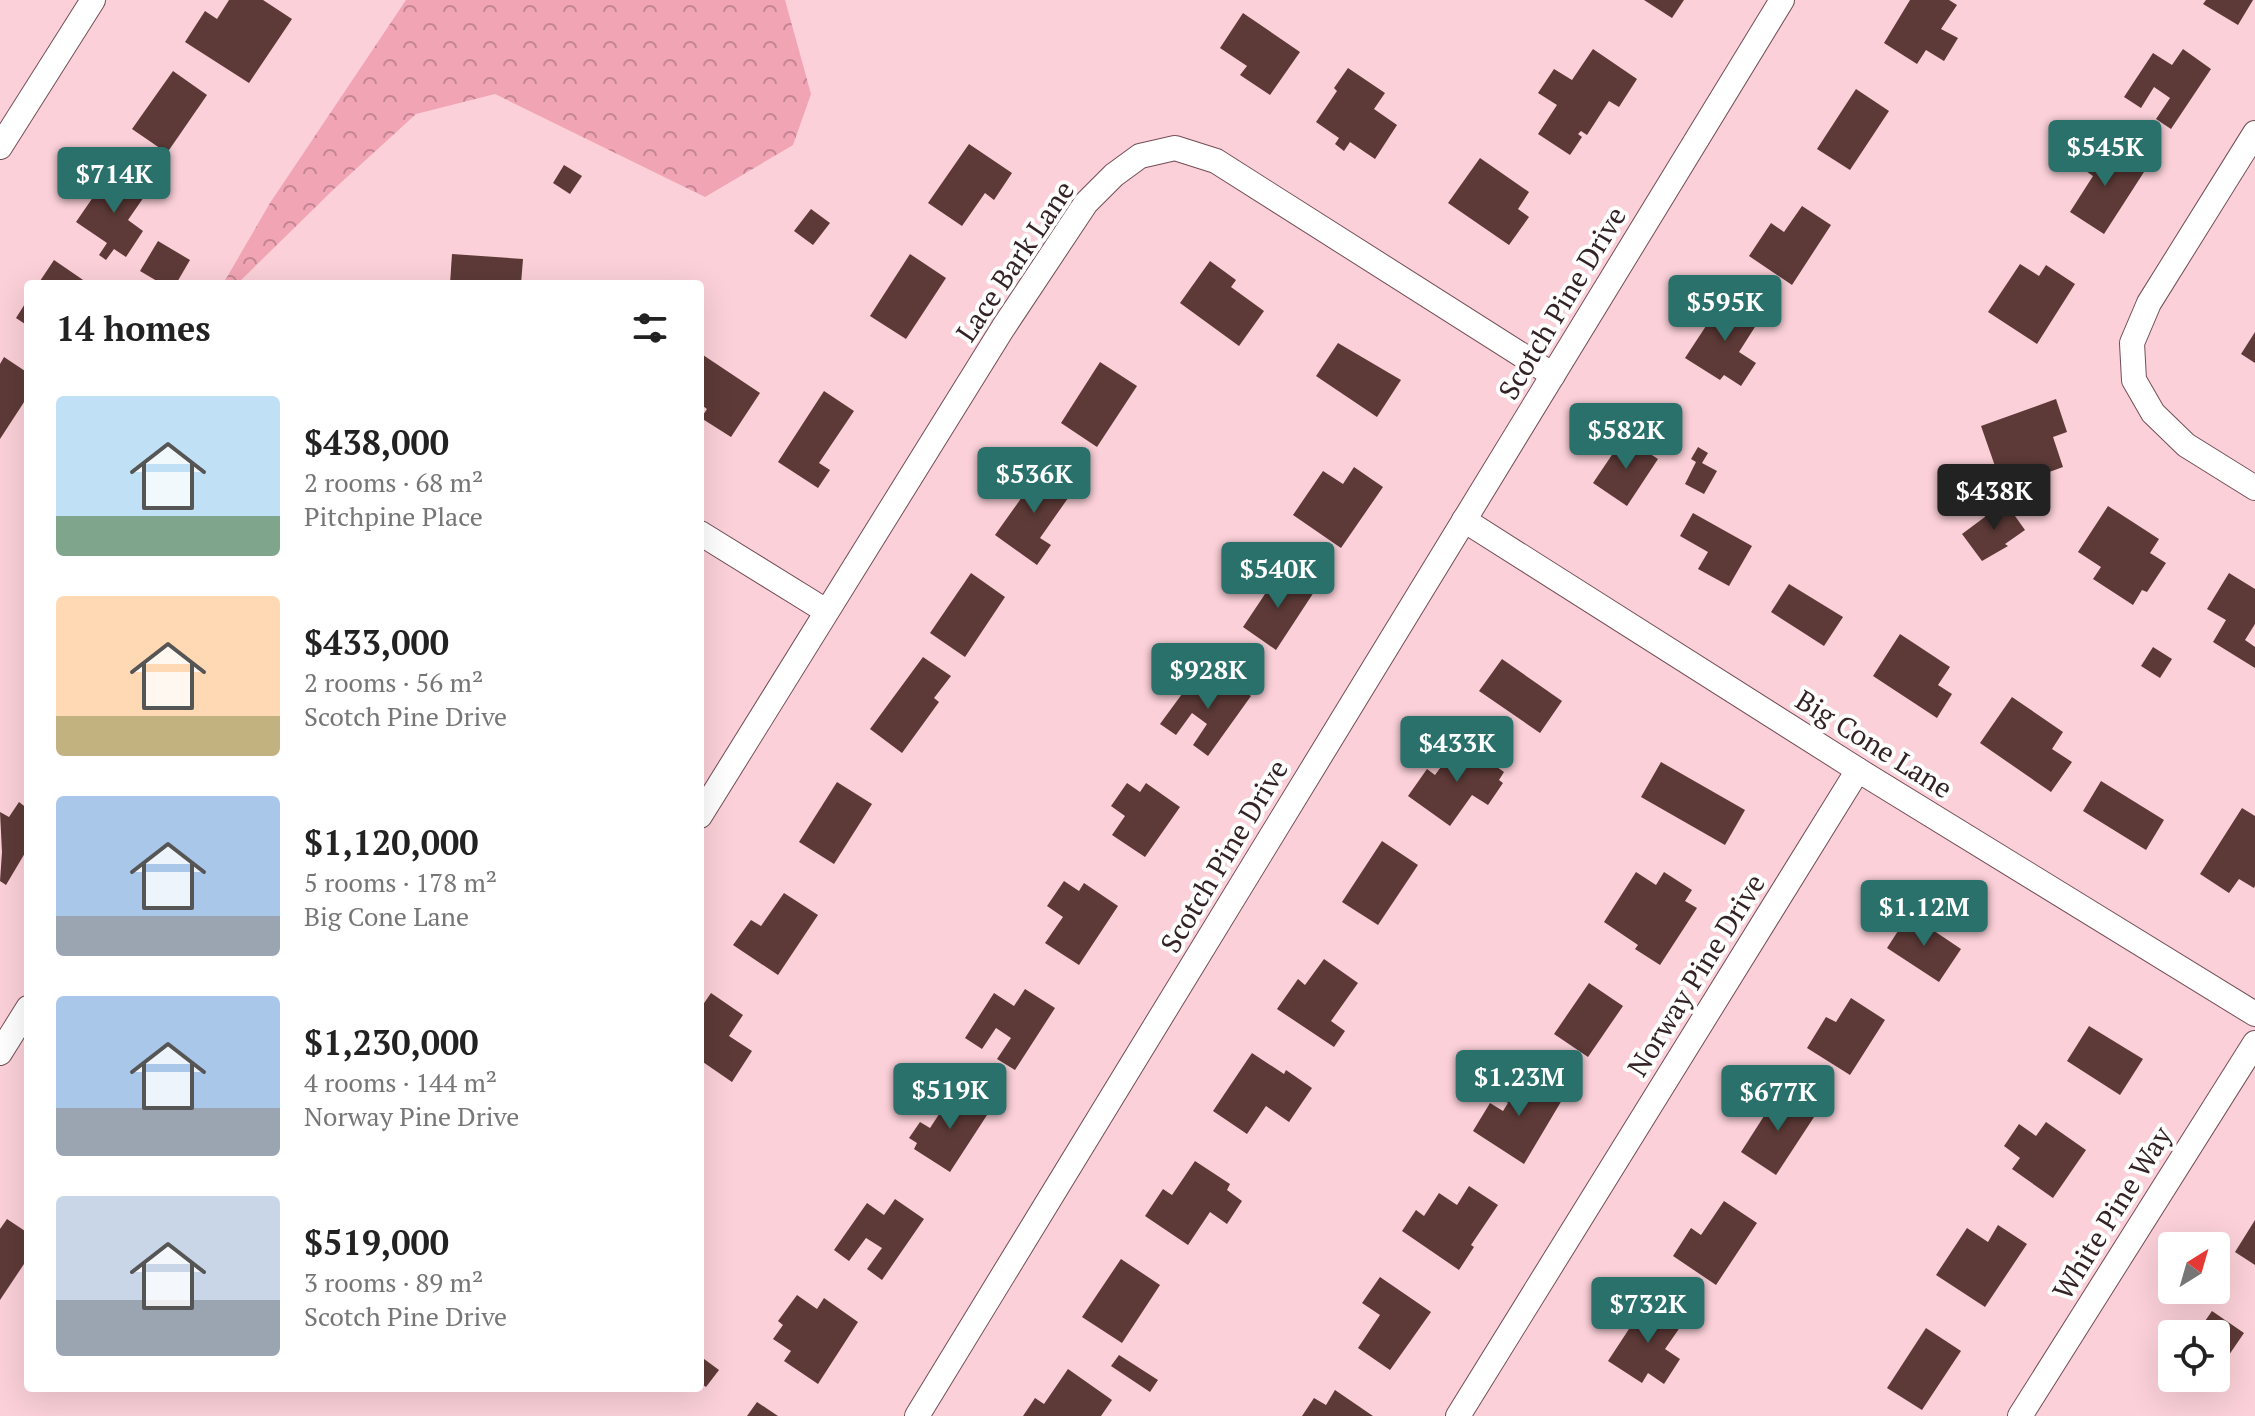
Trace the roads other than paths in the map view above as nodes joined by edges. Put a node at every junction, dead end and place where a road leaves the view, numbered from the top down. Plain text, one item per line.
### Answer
1 (93, 0) edge
2 (1782, 0) edge
3 (2255, 133) edge
4 (0, 147) edge
5 (1553, 375) junction
6 (2255, 488) edge
7 (1464, 520) junction
8 (704, 535) edge
9 (826, 611) junction
10 (1858, 770) junction
11 (704, 809) edge
12 (24, 1014) edge
13 (2255, 1014) edge
14 (2255, 1043) edge
15 (0, 1053) edge
16 (917, 1416) edge
17 (1458, 1416) edge
18 (2020, 1416) edge

1 - 4 street
2 - 5 street, Scotch Pine Drive
3 - 6 street
5 - 7 street, Scotch Pine Drive
5 - 9 street, Lace Bark Lane
7 - 10 street, Big Cone Lane
7 - 16 street, Scotch Pine Drive
8 - 9 street
9 - 11 street, Lace Bark Lane
10 - 13 street, Big Cone Lane
10 - 17 street, Norway Pine Drive
12 - 15 street
14 - 18 street, White Pine Way

